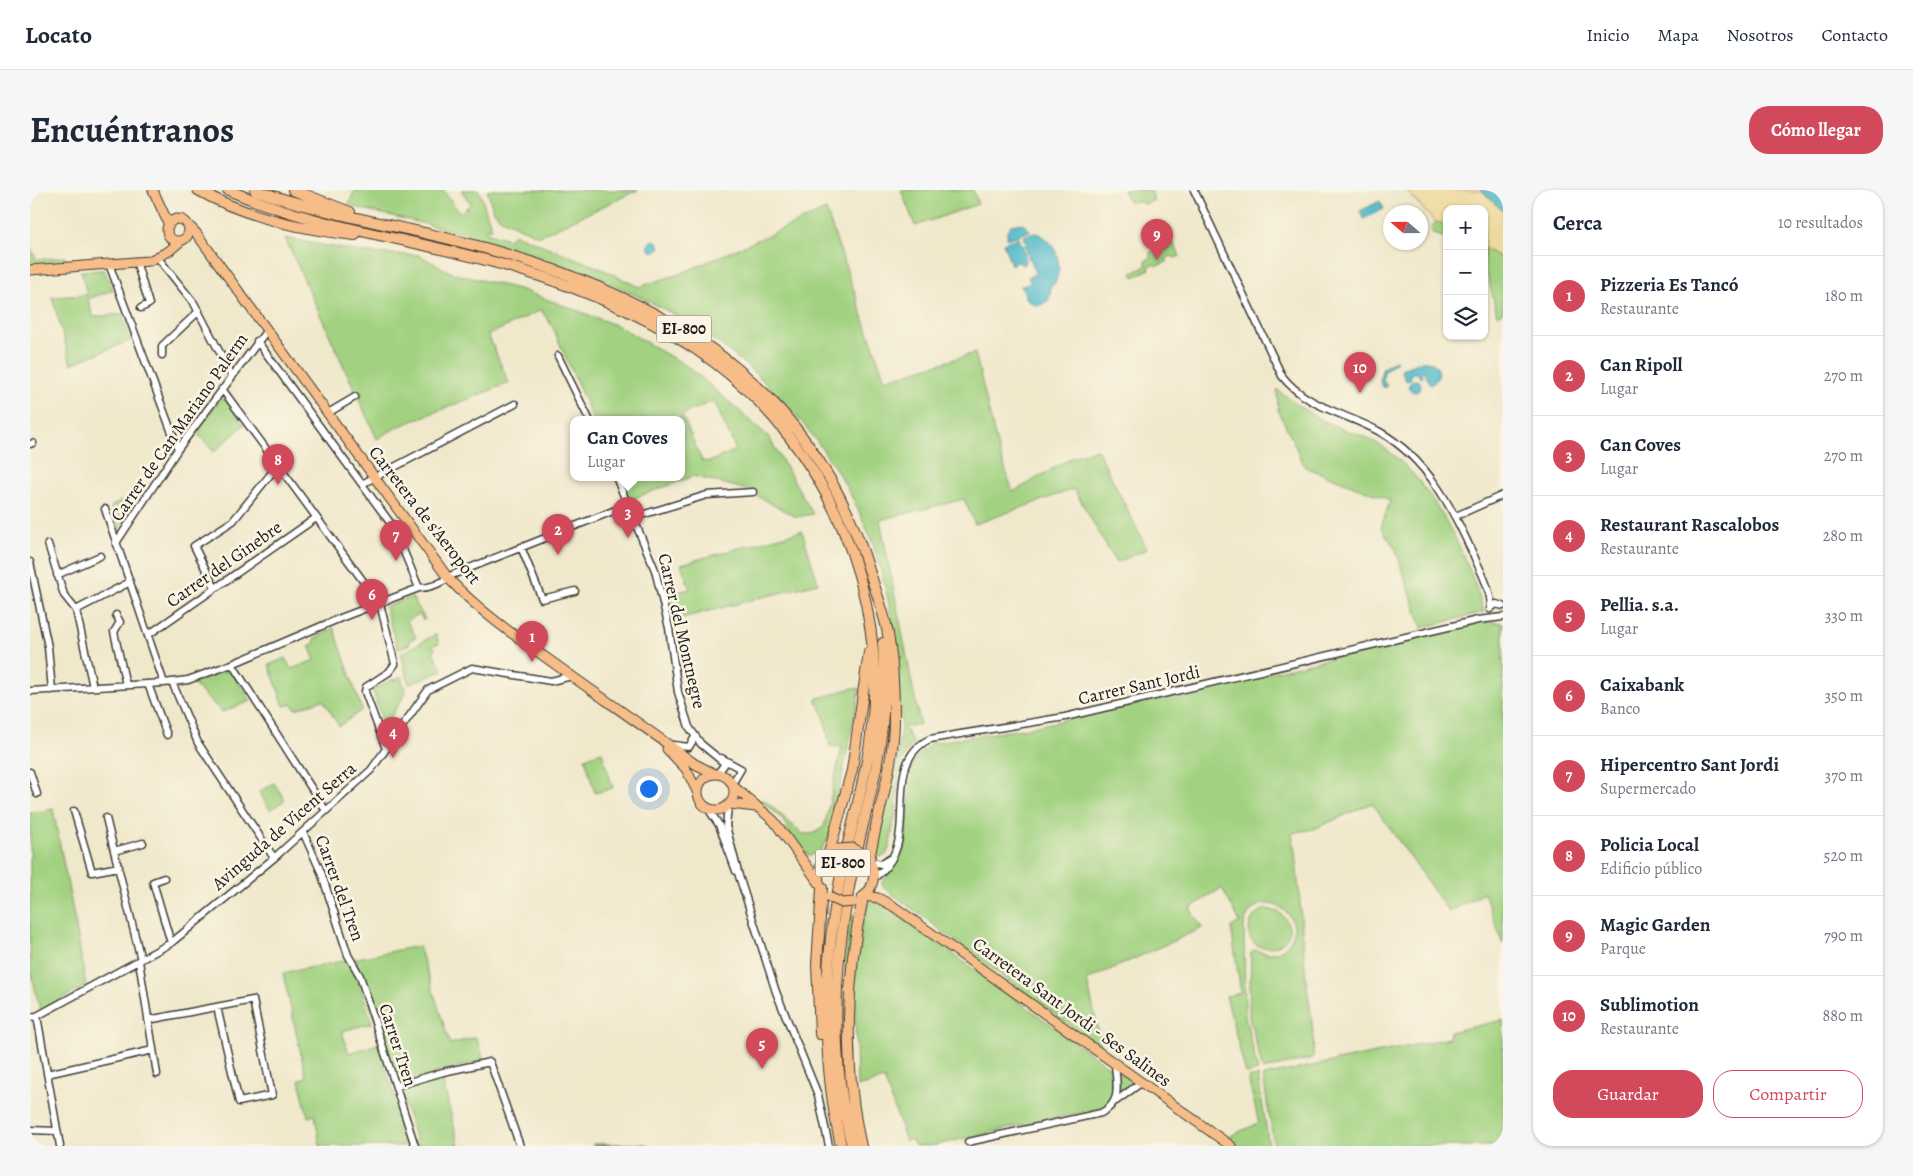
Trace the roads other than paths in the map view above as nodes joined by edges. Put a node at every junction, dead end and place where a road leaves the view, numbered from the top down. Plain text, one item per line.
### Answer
1 (198, 190) edge
2 (228, 190) edge
3 (255, 190) edge
4 (293, 190) edge
5 (1194, 190) edge
6 (154, 191) edge
7 (162, 208) junction
8 (185, 222) junction
9 (374, 222) junction
10 (169, 225) junction
11 (169, 236) junction
12 (389, 237) junction
13 (184, 239) junction
14 (202, 240) junction
15 (161, 256) junction
16 (136, 261) junction
17 (109, 264) junction
18 (30, 270) edge
19 (141, 308) dead end
20 (199, 311) junction
21 (267, 330) junction
22 (257, 341) junction
23 (162, 355) dead end
24 (558, 356) dead end
25 (232, 376) junction
26 (222, 389) junction
27 (355, 397) dead end
28 (515, 404) dead end
29 (328, 413) junction
30 (588, 416) edge
31 (178, 449) junction
32 (278, 465) junction
33 (374, 477) junction
34 (618, 481) edge
35 (362, 484) junction
36 (753, 492) dead end
37 (1503, 495) edge
38 (628, 505) junction
39 (105, 509) dead end
40 (1456, 516) junction
41 (635, 517) junction
42 (316, 518) junction
43 (116, 543) junction
44 (48, 544) dead end
45 (521, 548) junction
46 (100, 556) dead end
47 (30, 562) edge
48 (56, 575) junction
49 (448, 578) junction
50 (130, 582) junction
51 (1488, 587) junction
52 (216, 588) junction
53 (419, 588) junction
54 (875, 590) junction
55 (575, 591) dead end
56 (380, 604) junction
57 (1503, 606) edge
58 (76, 610) junction
59 (1490, 610) junction
60 (116, 615) dead end
61 (1503, 617) edge
62 (1494, 618) junction
63 (1478, 620) junction
64 (871, 628) junction
65 (148, 635) junction
66 (232, 664) junction
67 (572, 676) junction
68 (172, 682) junction
69 (164, 683) junction
70 (148, 684) junction
71 (126, 685) junction
72 (93, 687) junction
73 (52, 690) junction
74 (30, 691) edge
75 (168, 736) dead end
76 (655, 736) junction
77 (695, 737) junction
78 (667, 744) junction
79 (386, 749) junction
80 (716, 755) junction
81 (30, 772) edge
82 (716, 774) junction
83 (733, 786) junction
84 (37, 794) dead end
85 (699, 795) junction
86 (729, 805) junction
87 (707, 807) junction
88 (758, 808) junction
89 (74, 811) dead end
90 (326, 811) junction
91 (106, 818) dead end
92 (303, 832) junction
93 (143, 843) dead end
94 (114, 851) junction
95 (831, 853) junction
96 (798, 855) junction
97 (894, 856) junction
98 (274, 858) junction
99 (867, 859) junction
100 (735, 865) junction
101 (119, 867) junction
102 (164, 878) dead end
103 (873, 880) junction
104 (821, 886) junction
105 (864, 896) junction
106 (893, 906) junction
107 (171, 943) junction
108 (348, 955) joint
109 (140, 960) junction
110 (217, 1007) junction
111 (33, 1017) edge
112 (148, 1020) junction
113 (153, 1050) junction
114 (1115, 1063) junction
115 (47, 1074) junction
116 (157, 1074) dead end
117 (1142, 1082) junction
118 (396, 1086) junction
119 (831, 1087) junction
120 (1116, 1101) junction
121 (30, 1130) edge
122 (58, 1131) junction
123 (968, 1142) dead end
124 (60, 1146) edge
125 (415, 1146) edge
126 (520, 1146) edge
127 (830, 1146) edge
128 (841, 1146) edge
129 (852, 1146) edge
130 (861, 1146) edge
131 (1231, 1146) edge

1 - 12 highway
2 - 12 highway, EI-800
3 - 9 highway, EI-800
4 - 9 highway
5 - 40 street
6 - 7 main road
7 - 8 main road, Carretera de s'Aeroport
7 - 10 main road
8 - 10 main road
8 - 13 main road
8 - 14 main road, Carretera de s'Aeroport
9 - 54 highway, EI-800
10 - 11 main road
11 - 13 main road
11 - 15 main road
12 - 64 highway, EI-800
13 - 14 main road
13 - 15 main road
14 - 21 main road, Carretera de s'Aeroport
15 - 16 main road
15 - 20 street
16 - 17 main road
16 - 19 street
17 - 18 main road
17 - 31 street
20 - 23 street
20 - 25 street
21 - 22 street, Carrer de Can Mariano Palerm
21 - 29 main road, Carretera de s'Aeroport
22 - 25 street, Carrer de Can Mariano Palerm
22 - 35 street, Carretera de s'Aeroport
24 - 30 street
25 - 26 street, Carrer de Can Mariano Palerm
26 - 31 street, Carrer de Can Mariano Palerm
26 - 32 street
27 - 29 street
28 - 33 street
29 - 33 main road, Carretera de s'Aeroport
31 - 43 street, Carrer de Can Mariano Palerm
32 - 42 street
32 - 52 street
33 - 35 street
33 - 49 main road, Carretera de s'Aeroport
34 - 38 street, Carrer del Montnegre
35 - 53 street, Carretera de s'Aeroport
36 - 41 street
37 - 40 street
38 - 41 street, Carrer del Montnegre
38 - 45 street
39 - 43 street, Carrer de Can Mariano Palerm
40 - 51 street
41 - 77 street, Carrer del Montnegre
42 - 52 street, Carrer del Ginebre
42 - 56 street
43 - 50 street, Carrer de Can Mariano Palerm
44 - 48 street
45 - 49 street
45 - 55 street
46 - 48 street
47 - 73 street
48 - 58 street
49 - 53 street
49 - 67 main road, Carretera de s'Aeroport
50 - 58 street
50 - 65 street, Carrer de Can Mariano Palerm
51 - 57 street
51 - 59 street
52 - 65 street, Carrer del Ginebre
53 - 56 street
54 - 99 highway
54 - 129 highway, EI-800
56 - 66 street
56 - 79 street
57 - 59 street
58 - 72 street
59 - 62 street
59 - 63 street, Carrer Sant Jordi
60 - 71 street
61 - 62 street, Carrer Sant Jordi
62 - 63 street, Carrer Sant Jordi
63 - 97 street, Carrer Sant Jordi
64 - 95 highway
64 - 119 highway, EI-800
65 - 69 street, Carrer de Can Mariano Palerm
66 - 68 street
66 - 90 street
67 - 76 main road, Carretera de s'Aeroport
67 - 79 street, Avinguda de Vicent Serra
68 - 69 street
68 - 98 street
69 - 70 street
70 - 71 street
70 - 75 street
71 - 72 street
72 - 73 street
73 - 74 street
76 - 78 main road
76 - 85 main road
77 - 78 street
77 - 80 street, Carrer del Montnegre
78 - 82 main road
79 - 90 street, Avinguda de Vicent Serra
80 - 82 street
80 - 83 street, Carrer del Montnegre
81 - 84 street
82 - 83 main road
82 - 85 main road
83 - 86 main road
83 - 88 main road
85 - 87 main road
86 - 87 main road
86 - 88 main road
86 - 100 street
87 - 100 street
88 - 96 main road
89 - 101 street
90 - 92 street, Avinguda de Vicent Serra
91 - 94 street
92 - 98 street, Avinguda de Vicent Serra
92 - 108 street, Carrer del Tren
93 - 94 street
94 - 101 street
95 - 96 main road
95 - 99 main road, bridge
95 - 104 main road
96 - 104 main road
97 - 99 street
97 - 103 street, Carrer Sant Jordi
98 - 107 street, Avinguda de Vicent Serra
99 - 103 main road
100 - 127 street
101 - 109 street
102 - 107 street
103 - 105 main road
103 - 106 main road, Carretera Sant Jordi - Ses Salines
104 - 105 main road, bridge
104 - 119 highway
105 - 106 main road, Carretera Sant Jordi - Ses Salines
105 - 130 highway
106 - 114 main road, Carretera Sant Jordi - Ses Salines
107 - 109 street, Avinguda de Vicent Serra
108 - 118 street, Carrer Tren
109 - 111 street, Avinguda de Vicent Serra
109 - 112 street
110 - 110 street
110 - 112 street
111 - 115 street
112 - 113 street
113 - 115 street
113 - 116 street
114 - 117 main road, Carretera Sant Jordi - Ses Salines
114 - 120 street
115 - 122 street
117 - 120 street
117 - 131 main road, Carretera Sant Jordi - Ses Salines
118 - 125 street, Carrer Tren
118 - 126 street
119 - 128 highway, EI-800
120 - 123 street
121 - 122 street
122 - 124 street

